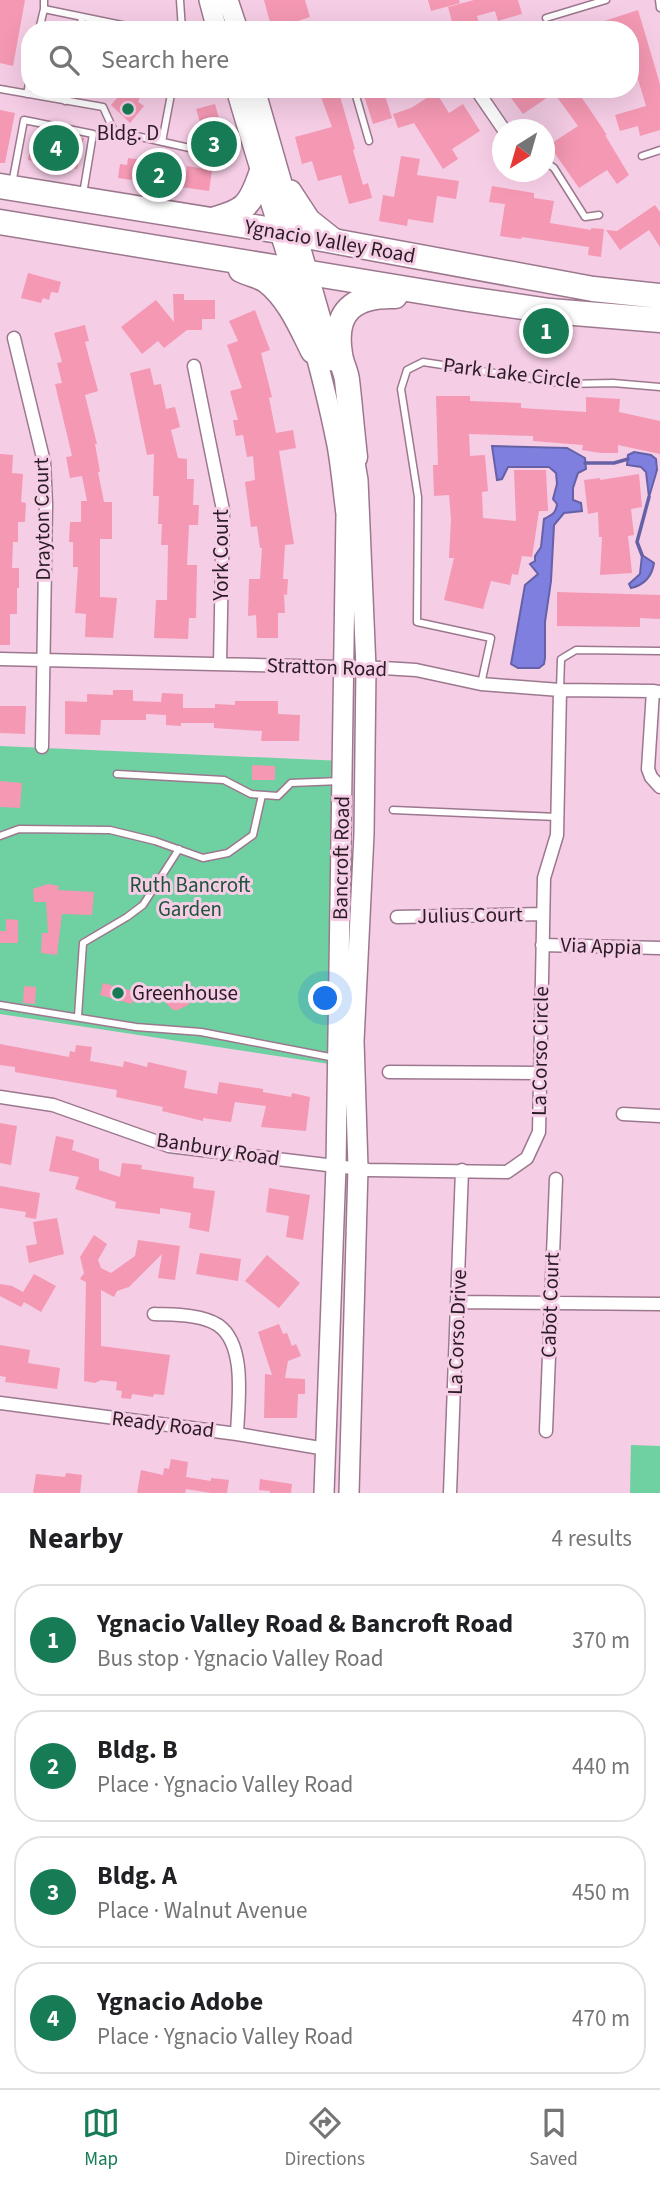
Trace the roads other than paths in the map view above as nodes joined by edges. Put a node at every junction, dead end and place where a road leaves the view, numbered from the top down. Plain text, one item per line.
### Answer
1 (44, 0) edge
2 (180, 0) edge
3 (209, 0) edge
4 (228, 0) edge
5 (606, 0) edge
6 (659, 0) edge
7 (660, 8) edge
8 (44, 9) junction
9 (82, 17) junction
10 (546, 18) dead end
11 (41, 21) edge
12 (81, 21) edge
13 (102, 21) edge
14 (181, 21) edge
15 (215, 21) edge
16 (234, 21) edge
17 (0, 89) edge
18 (21, 93) edge
19 (52, 98) edge
20 (170, 98) edge
21 (240, 98) edge
22 (258, 98) edge
23 (357, 98) edge
24 (482, 98) edge
25 (65, 100) joint
26 (496, 119) edge
27 (369, 141) dead end
28 (162, 142) junction
29 (194, 149) dead end
30 (660, 150) edge
31 (642, 156) dead end
32 (555, 170) edge
33 (271, 175) junction
34 (6, 187) edge
35 (82, 200) junction
36 (599, 215) dead end
37 (210, 220) junction
38 (0, 222) edge
39 (289, 232) junction
40 (340, 242) junction
41 (174, 250) junction
42 (300, 273) junction
43 (660, 296) edge
44 (468, 299) junction
45 (660, 320) edge
46 (14, 338) dead end
47 (313, 351) junction
48 (194, 366) dead end
49 (660, 387) edge
50 (355, 457) junction
51 (660, 651) edge
52 (0, 659) edge
53 (43, 661) junction
54 (220, 664) junction
55 (344, 667) junction
56 (366, 668) junction
57 (481, 684) junction
58 (560, 690) junction
59 (657, 692) edge
60 (42, 747) dead end
61 (117, 774) dead end
62 (342, 781) junction
63 (660, 787) edge
64 (262, 795) junction
65 (393, 810) dead end
66 (558, 817) junction
67 (0, 836) edge
68 (179, 849) junction
69 (543, 914) junction
70 (397, 916) dead end
71 (542, 944) junction
72 (660, 948) edge
73 (0, 1004) edge
74 (78, 1016) junction
75 (337, 1059) junction
76 (389, 1072) dead end
77 (539, 1073) junction
78 (0, 1097) edge
79 (623, 1115) dead end
80 (660, 1116) edge
81 (336, 1166) junction
82 (358, 1168) junction
83 (463, 1170) junction
84 (556, 1179) dead end
85 (459, 1302) junction
86 (549, 1303) junction
87 (660, 1304) edge
88 (153, 1314) dead end
89 (0, 1403) edge
90 (546, 1431) dead end
91 (237, 1434) junction
92 (326, 1449) junction
93 (324, 1493) edge
94 (349, 1493) edge
95 (450, 1493) edge

1 - 8 lane
2 - 14 lane
3 - 15 main road
4 - 16 main road
5 - 10 lane
6 - 7 lane
8 - 9 lane
8 - 11 lane
9 - 12 lane
9 - 13 lane
17 - 18 lane
19 - 25 lane
20 - 28 lane
21 - 33 main road
22 - 33 main road
23 - 27 lane
24 - 26 street
25 - 28 lane
28 - 29 lane
30 - 31 lane
32 - 36 lane
33 - 37 highway
33 - 39 main road, Bancroft Road
33 - 40 main road
34 - 35 highway, Ygnacio Valley Road
34 - 35 lane
35 - 37 highway, Ygnacio Valley Road
37 - 39 highway, Ygnacio Valley Road
38 - 41 highway, Ygnacio Valley Road
39 - 40 highway, Ygnacio Valley Road
39 - 42 main road, Bancroft Road
40 - 43 highway, Ygnacio Valley Road
41 - 42 highway, Ygnacio Valley Road
41 - 47 highway
42 - 44 highway, Ygnacio Valley Road
42 - 47 main road, Bancroft Road
42 - 50 main road, Bancroft Road
44 - 45 highway, Ygnacio Valley Road
44 - 50 highway
46 - 53 street, Drayton Court
47 - 55 main road, Bancroft Road
48 - 54 street, York Court
49 - 57 lane, Park Lake Circle
50 - 56 main road, Bancroft Road
51 - 58 lane
52 - 53 street, Stratton Road
53 - 54 street, Stratton Road
53 - 60 street, Drayton Court
54 - 55 street, Stratton Road
55 - 56 street, Stratton Road
55 - 62 main road, Bancroft Road
56 - 57 street, Stratton Road
56 - 82 main road, Bancroft Road
57 - 58 street, Stratton Road
58 - 59 street, Stratton Road
58 - 66 street
59 - 63 street
61 - 64 lane
62 - 64 lane
62 - 75 main road, Bancroft Road
64 - 68 lane
65 - 66 lane
66 - 69 street
67 - 68 lane
68 - 74 lane
69 - 70 street, Julius Court
69 - 71 street, La Corso Circle
71 - 72 street, Via Appia
71 - 77 street, La Corso Circle
73 - 74 lane
74 - 75 lane
75 - 81 main road, Bancroft Road
76 - 77 street
77 - 83 street, La Corso Circle
78 - 81 street, Banbury Road
79 - 80 street
81 - 82 street, Banbury Road
81 - 92 main road, Bancroft Road
82 - 83 street, La Corso Circle
82 - 94 main road, Bancroft Road
83 - 85 street, La Corso Drive
84 - 86 street, Cabot Court
85 - 86 street
85 - 95 street, La Corso Drive
86 - 87 street
86 - 90 street, Cabot Court
88 - 91 street
89 - 91 street, Ready Road
91 - 92 street, Ready Road
92 - 93 main road, Bancroft Road

